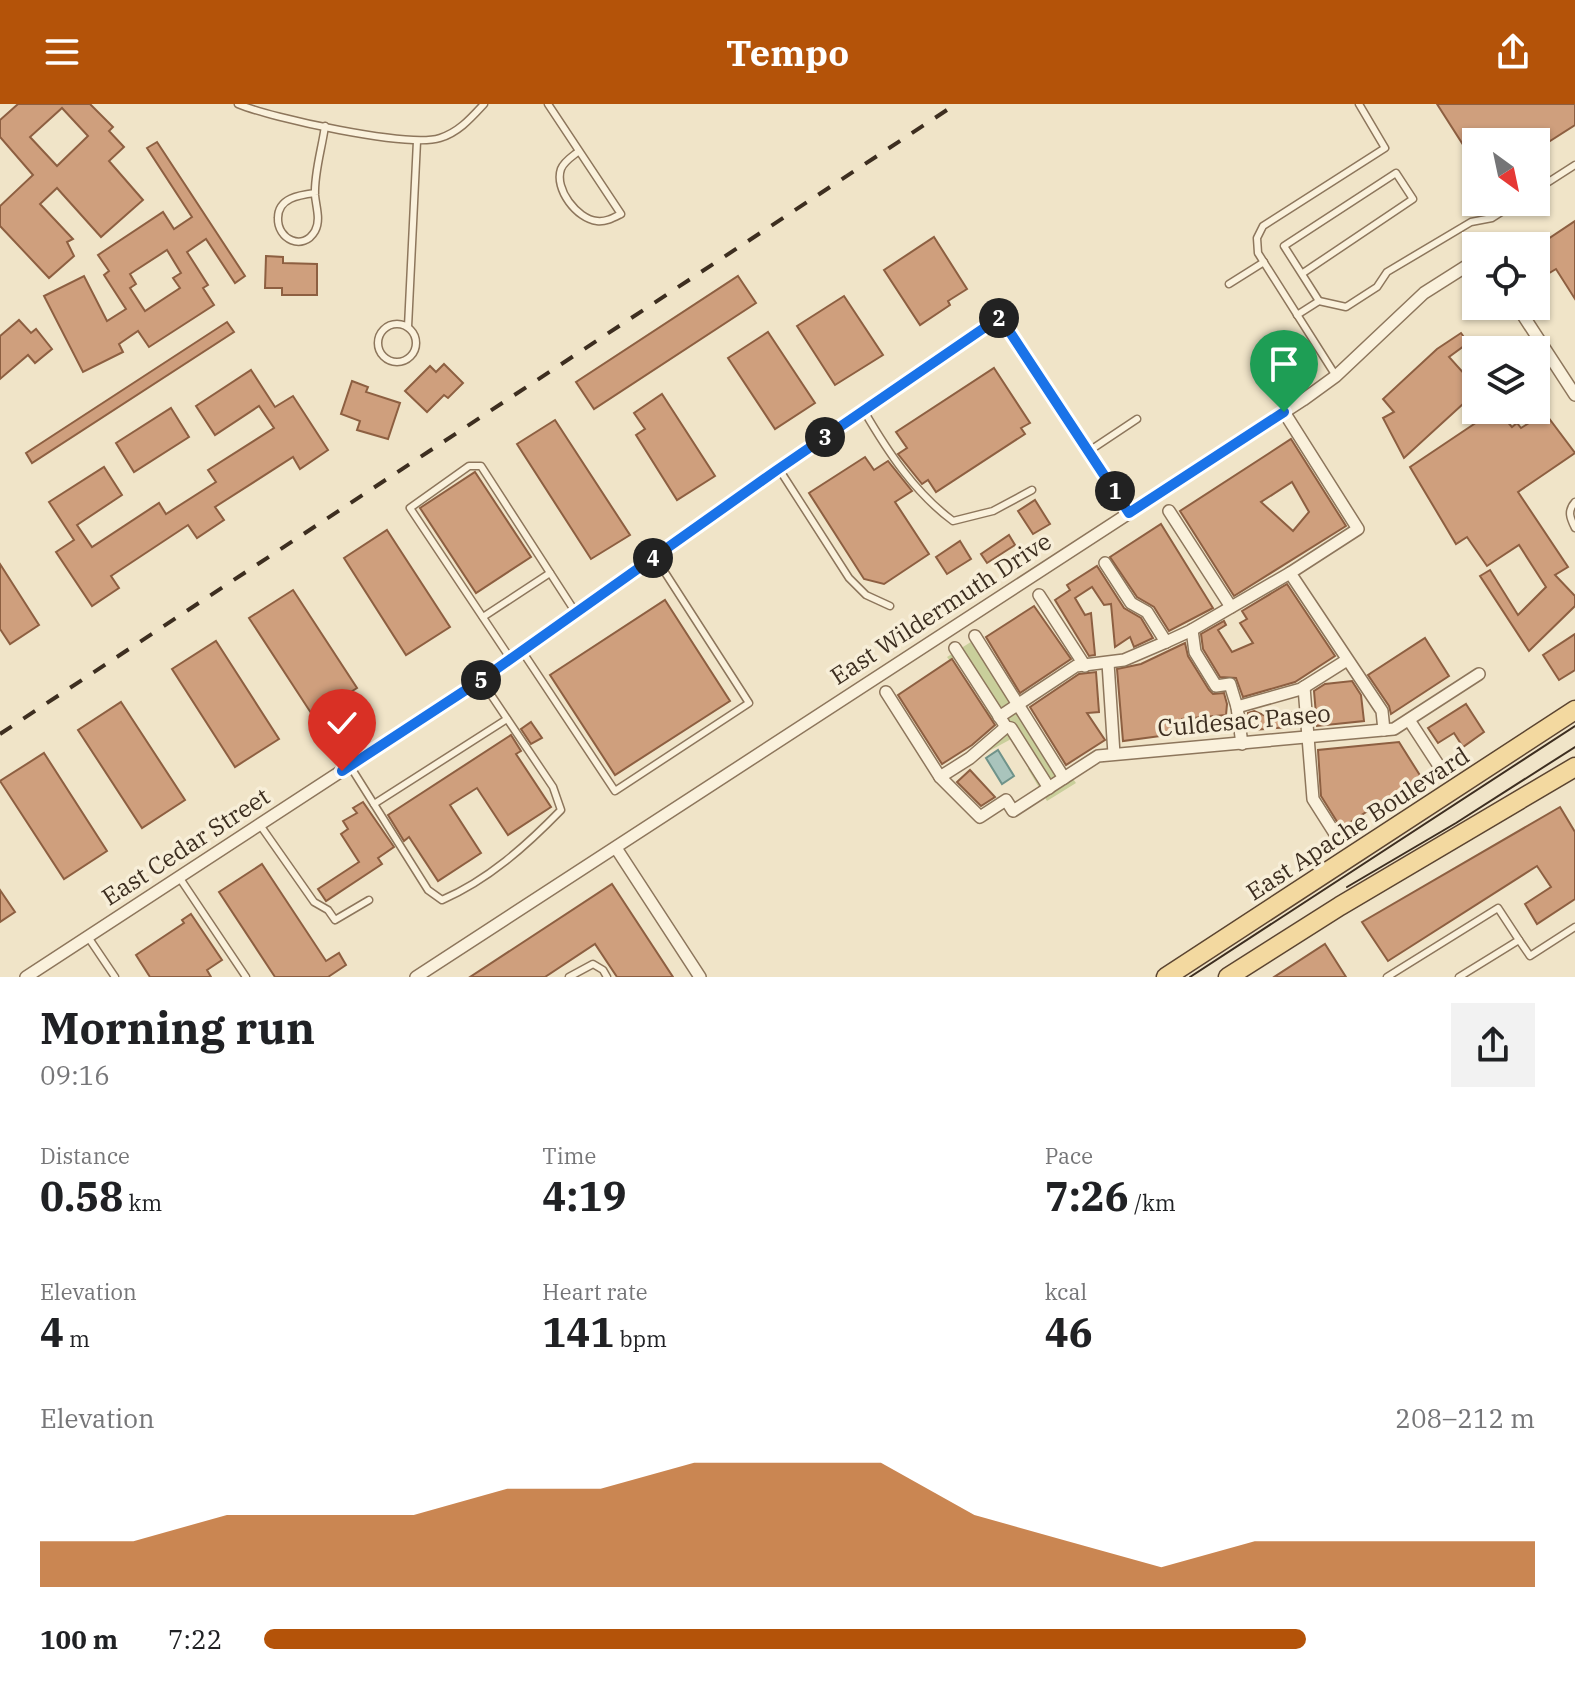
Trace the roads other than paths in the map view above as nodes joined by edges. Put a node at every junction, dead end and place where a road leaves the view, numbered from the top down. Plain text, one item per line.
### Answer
1 (238, 104) edge
2 (484, 104) edge
3 (548, 104) edge
4 (1359, 104) edge
5 (325, 126) junction
6 (417, 141) junction
7 (579, 151) junction
8 (1575, 165) edge
9 (1550, 181) edge
10 (315, 193) junction
11 (1495, 216) edge
12 (1264, 262) junction
13 (1462, 269) edge
14 (1303, 273) junction
15 (1229, 284) dead end
16 (1319, 301) junction
17 (1297, 315) junction
18 (1526, 320) edge
19 (408, 327) junction
20 (1336, 376) junction
21 (1575, 395) edge
22 (863, 411) junction
23 (1284, 412) junction
24 (1137, 419) dead end
25 (1089, 451) junction
26 (779, 469) junction
27 (1032, 490) dead end
28 (1575, 502) edge
29 (1169, 511) dead end
30 (1129, 513) junction
31 (1575, 528) edge
32 (655, 557) junction
33 (1105, 563) dead end
34 (550, 573) junction
35 (1290, 573) junction
36 (1039, 595) dead end
37 (890, 606) dead end
38 (1231, 607) junction
39 (576, 613) junction
40 (483, 617) junction
41 (1192, 630) junction
42 (975, 636) dead end
43 (1166, 642) junction
44 (955, 648) dead end
45 (522, 651) junction
46 (511, 659) junction
47 (1347, 660) junction
48 (1108, 663) junction
49 (1085, 666) junction
50 (1479, 674) dead end
51 (481, 680) junction
52 (1304, 687) junction
53 (886, 692) dead end
54 (1018, 704) junction
55 (1237, 707) junction
56 (1575, 710) edge
57 (507, 719) junction
58 (1409, 720) junction
59 (1002, 722) junction
60 (1384, 730) junction
61 (1308, 737) junction
62 (1242, 744) junction
63 (1114, 754) junction
64 (350, 766) junction
65 (1575, 767) edge
66 (1443, 772) dead end
67 (940, 777) junction
68 (1064, 778) junction
69 (1049, 788) junction
70 (374, 804) junction
71 (260, 825) junction
72 (1339, 840) dead end
73 (616, 848) junction
74 (179, 877) junction
75 (369, 900) dead end
76 (1575, 927) edge
77 (88, 937) junction
78 (1519, 940) junction
79 (422, 975) edge
80 (26, 977) edge
81 (115, 977) edge
82 (246, 977) edge
83 (569, 977) edge
84 (607, 977) edge
85 (700, 977) edge
86 (1166, 977) edge
87 (1228, 977) edge
88 (1387, 977) edge
89 (1459, 977) edge

1 - 5 lane
2 - 6 lane
3 - 7 lane
4 - 12 lane
5 - 6 lane
5 - 10 lane
6 - 19 lane
7 - 7 lane
8 - 9 lane
10 - 10 lane
11 - 16 lane
12 - 15 lane
12 - 17 lane
13 - 20 street, East Wildermuth Drive
14 - 14 lane
14 - 16 lane
16 - 17 lane
17 - 20 lane
18 - 21 street
19 - 19 lane
20 - 23 street, East Wildermuth Drive
22 - 25 street, East Cedar Street
22 - 26 street, East Cedar Street
22 - 27 lane
23 - 30 street, East Wildermuth Drive
23 - 35 street
24 - 25 lane
25 - 30 street
26 - 32 street, East Cedar Street
26 - 37 lane
28 - 31 lane
29 - 38 street
30 - 73 street, East Wildermuth Drive
32 - 39 street, East Cedar Street
32 - 45 lane
33 - 43 street
34 - 39 lane
34 - 40 lane
34 - 40 lane
35 - 38 street
35 - 47 street
36 - 49 street
38 - 41 street
39 - 45 street, East Cedar Street
40 - 46 lane
41 - 43 street
41 - 55 street
42 - 54 street
43 - 48 street
44 - 59 street
45 - 46 street, East Cedar Street
46 - 51 street, East Cedar Street
47 - 52 street
47 - 60 street
48 - 49 street
48 - 63 street
49 - 54 street
50 - 58 street, Culdesac Paseo
51 - 57 lane
51 - 64 street, East Cedar Street
52 - 55 street
52 - 61 street
53 - 67 street
54 - 59 street
54 - 68 street
55 - 62 street
56 - 86 main road, East Apache Boulevard
57 - 70 lane
57 - 70 lane
58 - 60 street, Culdesac Paseo
58 - 66 street
59 - 67 street
59 - 69 street
60 - 61 street, Culdesac Paseo
61 - 62 street, Culdesac Paseo
61 - 72 street
62 - 63 street, Culdesac Paseo
63 - 68 street, Culdesac Paseo
64 - 70 lane
64 - 71 street, East Cedar Street
65 - 87 main road
67 - 69 street, Culdesac Paseo
68 - 69 street, Culdesac Paseo
71 - 74 street, East Cedar Street
71 - 75 lane
73 - 79 street, East Wildermuth Drive
73 - 85 street
74 - 77 street, East Cedar Street
74 - 82 lane
76 - 78 lane
77 - 80 street, East Cedar Street
77 - 81 lane
78 - 88 lane
78 - 89 lane
83 - 84 lane

